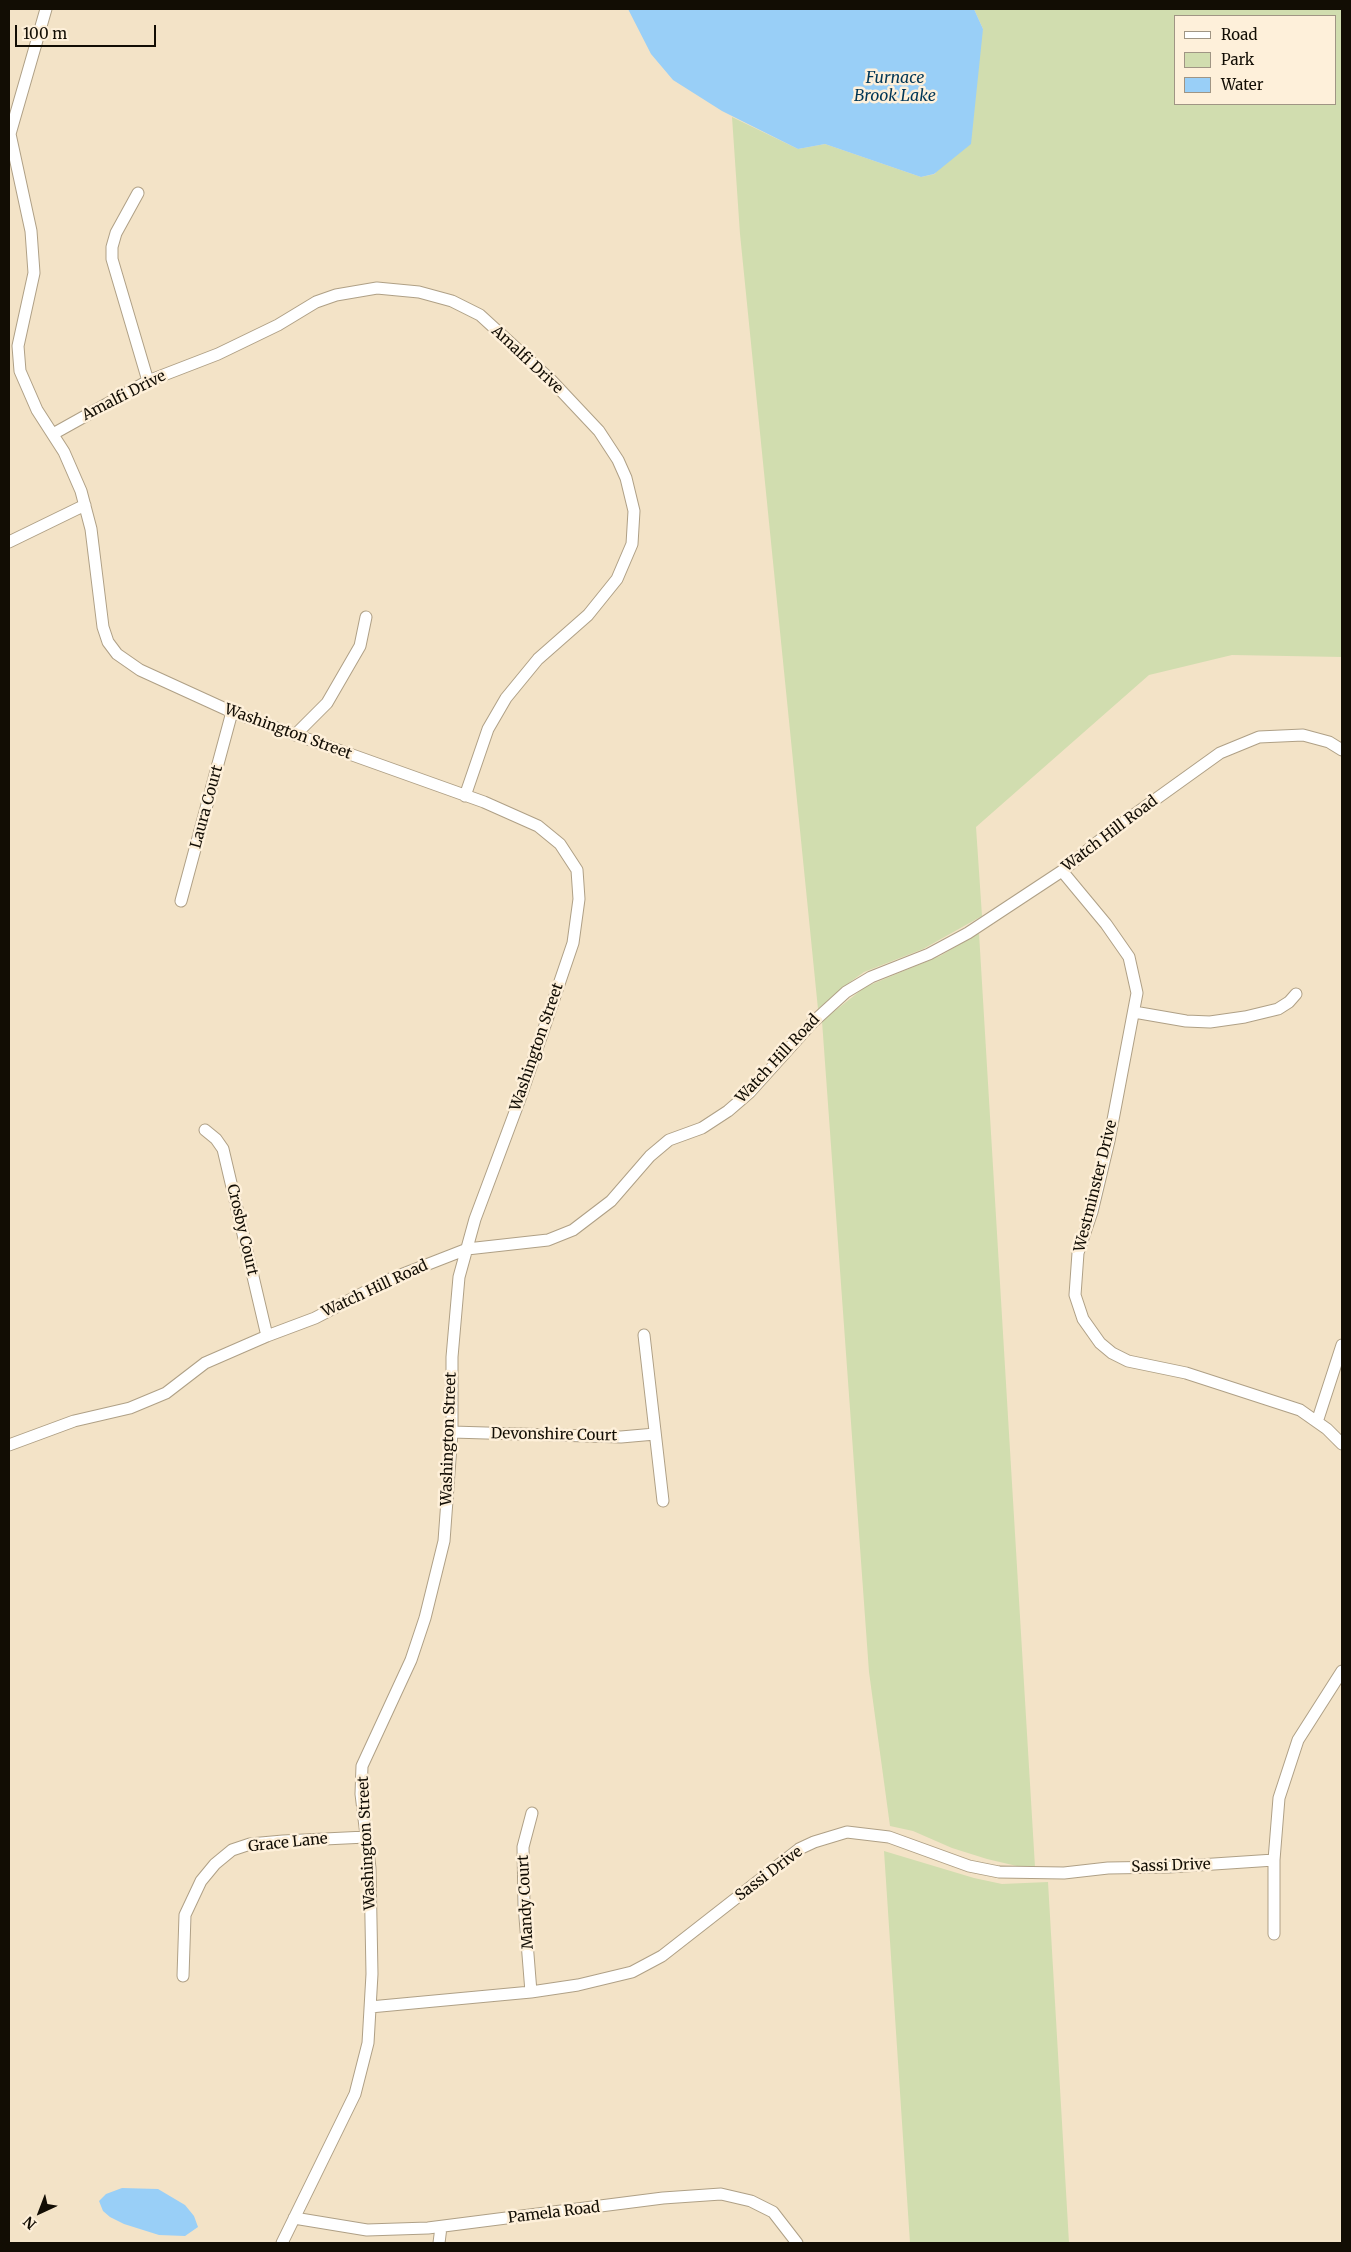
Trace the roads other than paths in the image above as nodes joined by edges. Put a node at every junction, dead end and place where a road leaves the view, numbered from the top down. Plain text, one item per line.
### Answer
1 (46, 9) edge
2 (9, 134) edge
3 (138, 192) dead end
4 (148, 381) junction
5 (53, 434) junction
6 (85, 505) junction
7 (9, 542) edge
8 (366, 618) dead end
9 (232, 712) junction
10 (295, 734) junction
11 (1342, 750) edge
12 (464, 796) junction
13 (1062, 871) junction
14 (181, 901) dead end
15 (1296, 994) dead end
16 (1134, 1012) junction
17 (205, 1130) dead end
18 (467, 1249) junction
19 (644, 1335) dead end
20 (267, 1336) junction
21 (1342, 1345) edge
22 (1317, 1422) junction
23 (452, 1432) junction
24 (655, 1434) junction
25 (1342, 1444) edge
26 (9, 1445) edge
27 (663, 1501) dead end
28 (1342, 1671) edge
29 (532, 1813) dead end
30 (366, 1837) junction
31 (1274, 1860) junction
32 (1274, 1934) dead end
33 (183, 1976) dead end
34 (531, 1992) junction
35 (370, 2007) junction
36 (294, 2218) junction
37 (441, 2227) junction
38 (282, 2243) edge
39 (439, 2243) edge
40 (797, 2243) edge

1 - 2 street
2 - 5 street, Washington Street
3 - 4 street
4 - 5 street, Amalfi Drive
4 - 12 street, Amalfi Drive
5 - 6 street, Washington Street
6 - 7 street
6 - 9 street, Washington Street
8 - 10 street
9 - 10 street, Washington Street
9 - 14 street, Laura Court
10 - 12 street, Washington Street
11 - 13 street, Watch Hill Road
12 - 18 street, Washington Street
13 - 16 street, Westminster Drive
13 - 18 street, Watch Hill Road
15 - 16 street
16 - 22 street, Westminster Drive
17 - 20 street, Crosby Court
18 - 20 street, Watch Hill Road
18 - 23 street, Washington Street
19 - 24 street
20 - 26 street, Watch Hill Road
21 - 22 street
22 - 25 street, Westminster Drive
23 - 24 street, Devonshire Court
23 - 30 street, Washington Street
24 - 27 street
28 - 31 street
29 - 34 street, Mandy Court
30 - 33 street, Grace Lane
30 - 35 street, Washington Street
31 - 32 street
31 - 34 street, Sassi Drive
34 - 35 street, Sassi Drive
35 - 36 street, Washington Street
36 - 37 street, Pamela Road
36 - 38 street, Washington Street
37 - 39 street
37 - 40 street, Pamela Road

